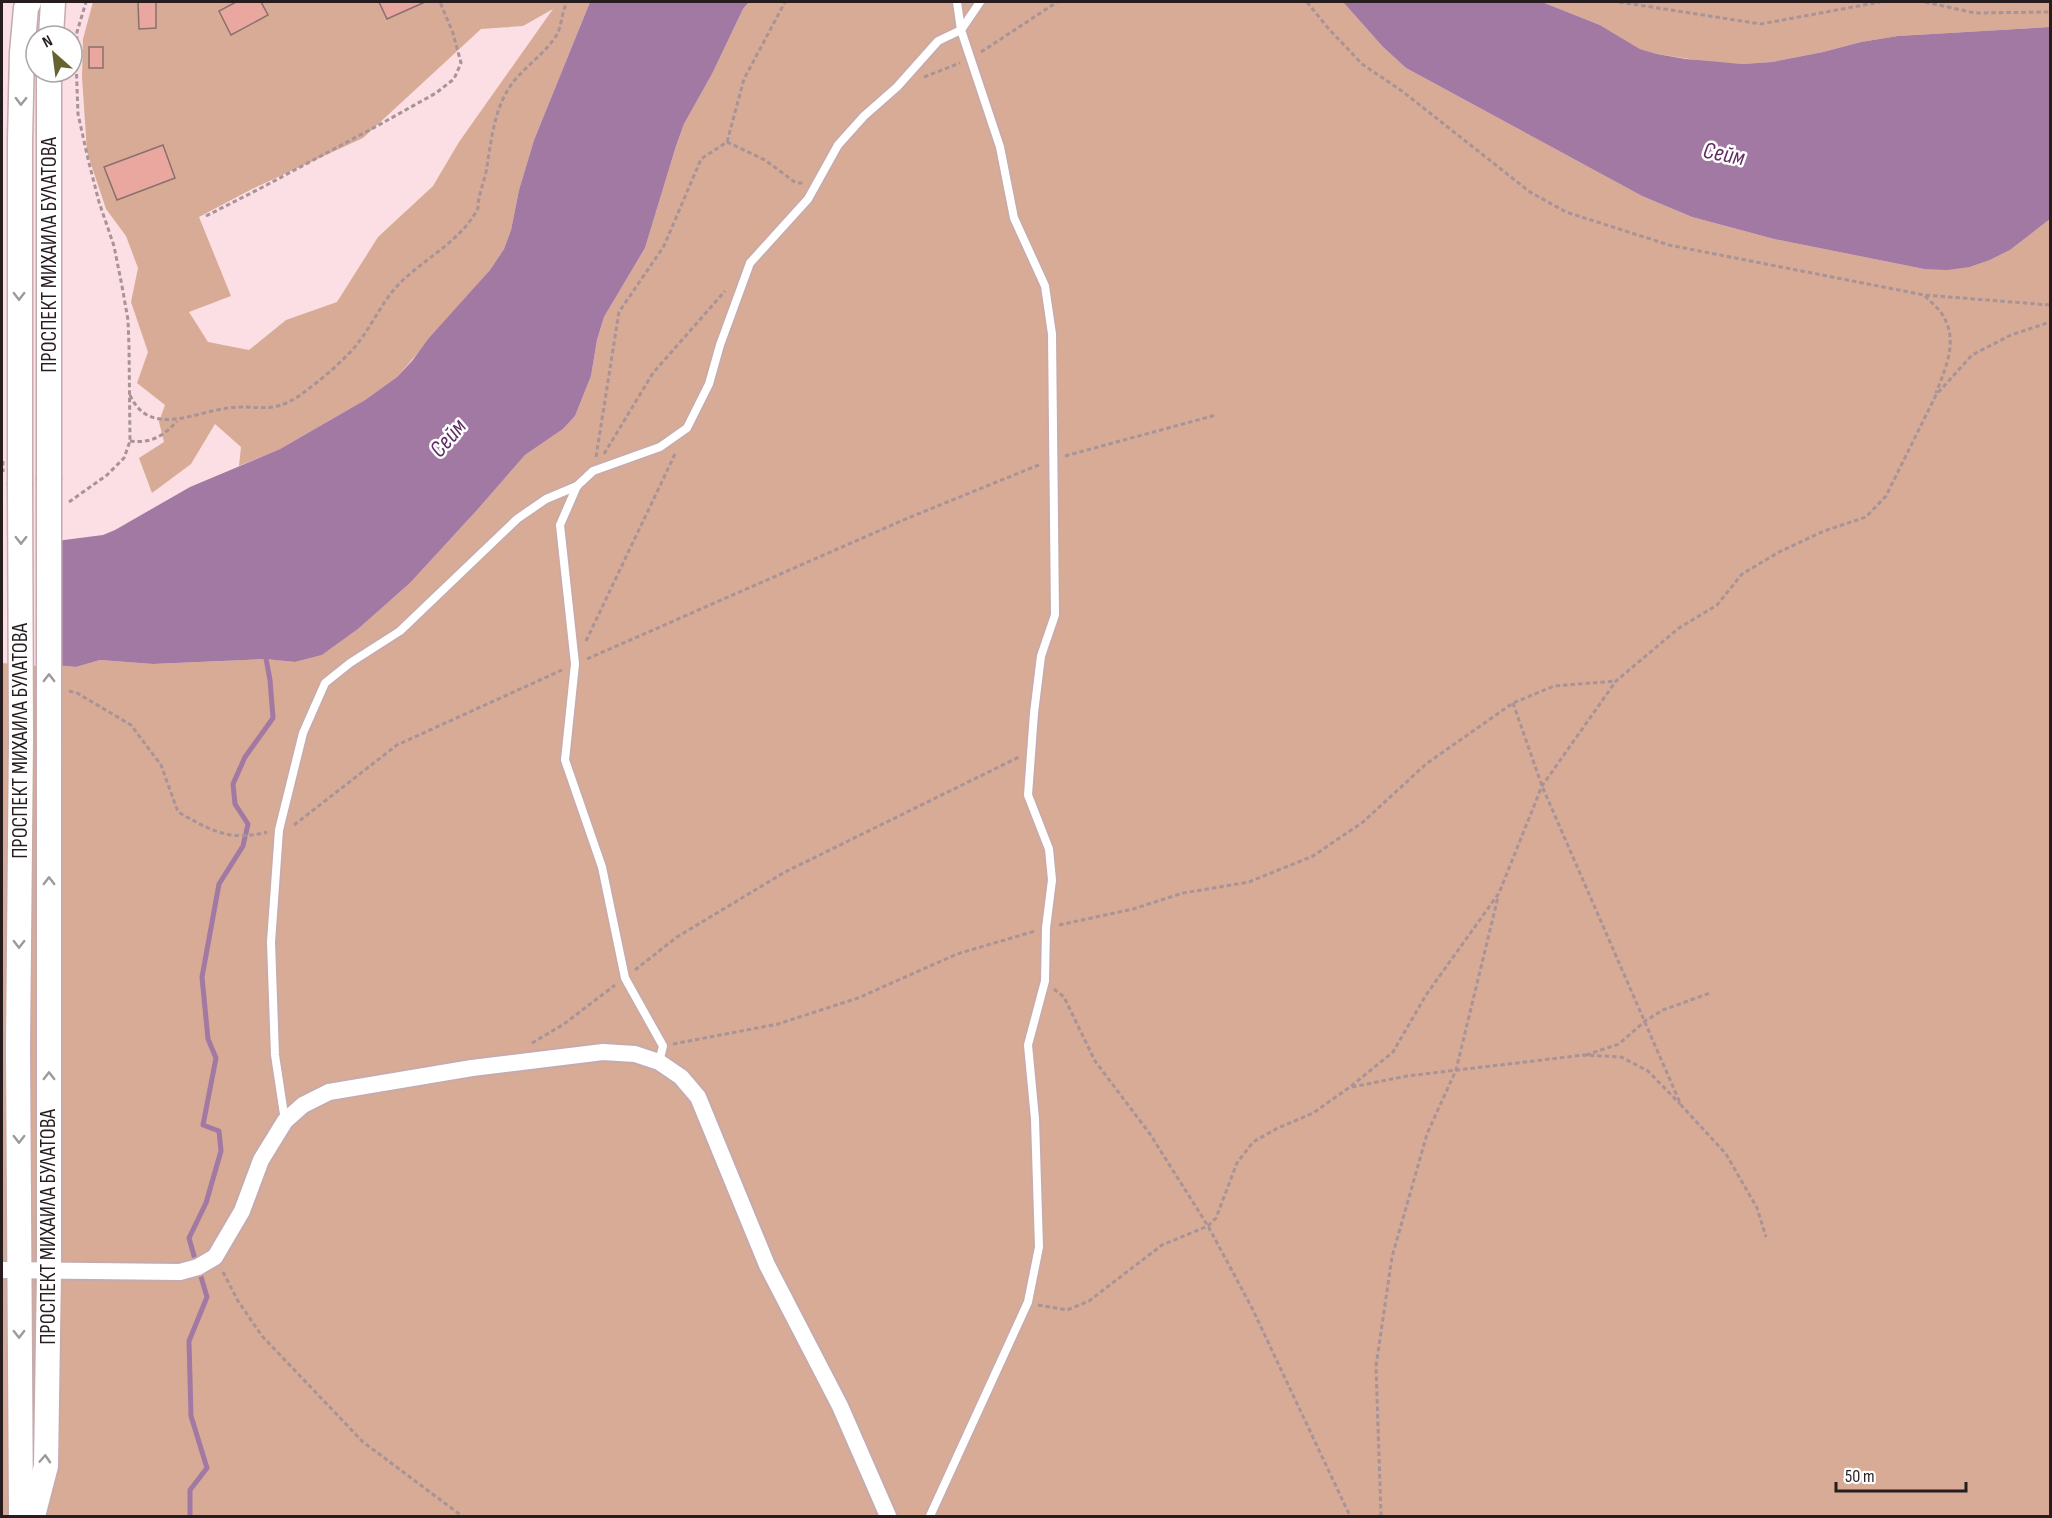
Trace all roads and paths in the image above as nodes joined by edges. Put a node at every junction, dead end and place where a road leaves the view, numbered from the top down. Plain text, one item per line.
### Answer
1 (29, 2) edge
2 (53, 2) edge
3 (86, 2) edge
4 (440, 2) edge
5 (567, 2) edge
6 (785, 2) edge
7 (957, 2) edge
8 (980, 2) edge
9 (1307, 2) edge
10 (1619, 2) edge
11 (1880, 2) edge
12 (1925, 2) edge
13 (2050, 12) edge
14 (52, 24) edge
15 (961, 30) junction
16 (49, 84) edge
17 (727, 142) junction
18 (817, 182) junction
19 (206, 216) dead end
20 (728, 288) dead end
21 (1924, 295) junction
22 (2050, 305) edge
23 (2050, 322) edge
24 (1936, 394) junction
25 (130, 395) junction
26 (1216, 415) dead end
27 (178, 420) junction
28 (687, 428) junction
29 (130, 441) junction
30 (1055, 459) junction
31 (593, 471) junction
32 (577, 486) junction
33 (76, 498) dead end
34 (574, 664) junction
35 (1616, 681) junction
36 (77, 693) dead end
37 (1513, 703) junction
38 (1031, 751) junction
39 (1542, 786) junction
40 (279, 830) junction
41 (1499, 893) junction
42 (1046, 928) junction
43 (624, 978) junction
44 (1045, 981) junction
45 (1710, 993) dead end
46 (1645, 1022) junction
47 (530, 1044) dead end
48 (661, 1054) junction
49 (1584, 1055) junction
50 (1456, 1070) junction
51 (1350, 1087) junction
52 (1681, 1105) junction
53 (285, 1121) junction
54 (1208, 1226) junction
55 (1766, 1237) dead end
56 (215, 1257) junction
57 (10, 1270) edge
58 (49, 1271) junction
59 (1028, 1304) junction
60 (21, 1516) edge
61 (33, 1516) edge
62 (462, 1516) edge
63 (888, 1516) edge
64 (930, 1516) edge
65 (1350, 1516) edge
66 (1381, 1516) edge

1 -> 57 street, ПРОСПЕКТ МИХАИЛА БУЛАТОВА, bridge
2 - 14 street
3 - 25 path
4 - 19 path
5 - 27 path
6 - 17 path
7 - 15 lane
8 - 15 lane
9 - 21 path
10 - 11 path
12 - 13 path
15 - 18 lane
15 - 30 lane
58 -> 16 street, ПРОСПЕКТ МИХАИЛА БУЛАТОВА, bridge
17 - 18 path
17 - 31 path
18 - 28 lane
20 - 31 path
21 - 22 path
21 - 24 path
23 - 24 path
24 - 35 path
25 - 27 path
25 - 29 path
26 - 30 path
27 - 29 path
28 - 31 lane
28 - 34 path
29 - 33 path
30 - 34 path
30 - 38 lane
31 - 32 lane
32 - 34 lane
32 - 40 lane
34 - 40 path
34 - 43 lane
35 - 37 path
35 - 39 path
36 - 40 path
37 - 39 path
37 - 42 path
38 - 42 lane
38 - 43 path
39 - 41 path
39 - 46 path
40 - 53 lane
41 - 50 path
41 - 51 path
42 - 44 lane
42 - 48 path
43 - 47 path
43 - 48 lane
44 - 54 path
44 - 59 lane
45 - 46 path
46 - 49 path
46 - 52 path
48 - 53 street
48 - 63 street
49 - 50 path
49 - 52 path
50 - 51 path
50 - 66 path
51 - 54 path
52 - 55 path
53 - 56 street
54 - 59 path
54 - 65 path
56 - 58 street
56 - 62 path
57 - 58 street
57 -> 60 street, ПРОСПЕКТ МИХАИЛА БУЛАТОВА
61 -> 58 street, ПРОСПЕКТ МИХАИЛА БУЛАТОВА
59 - 64 lane

